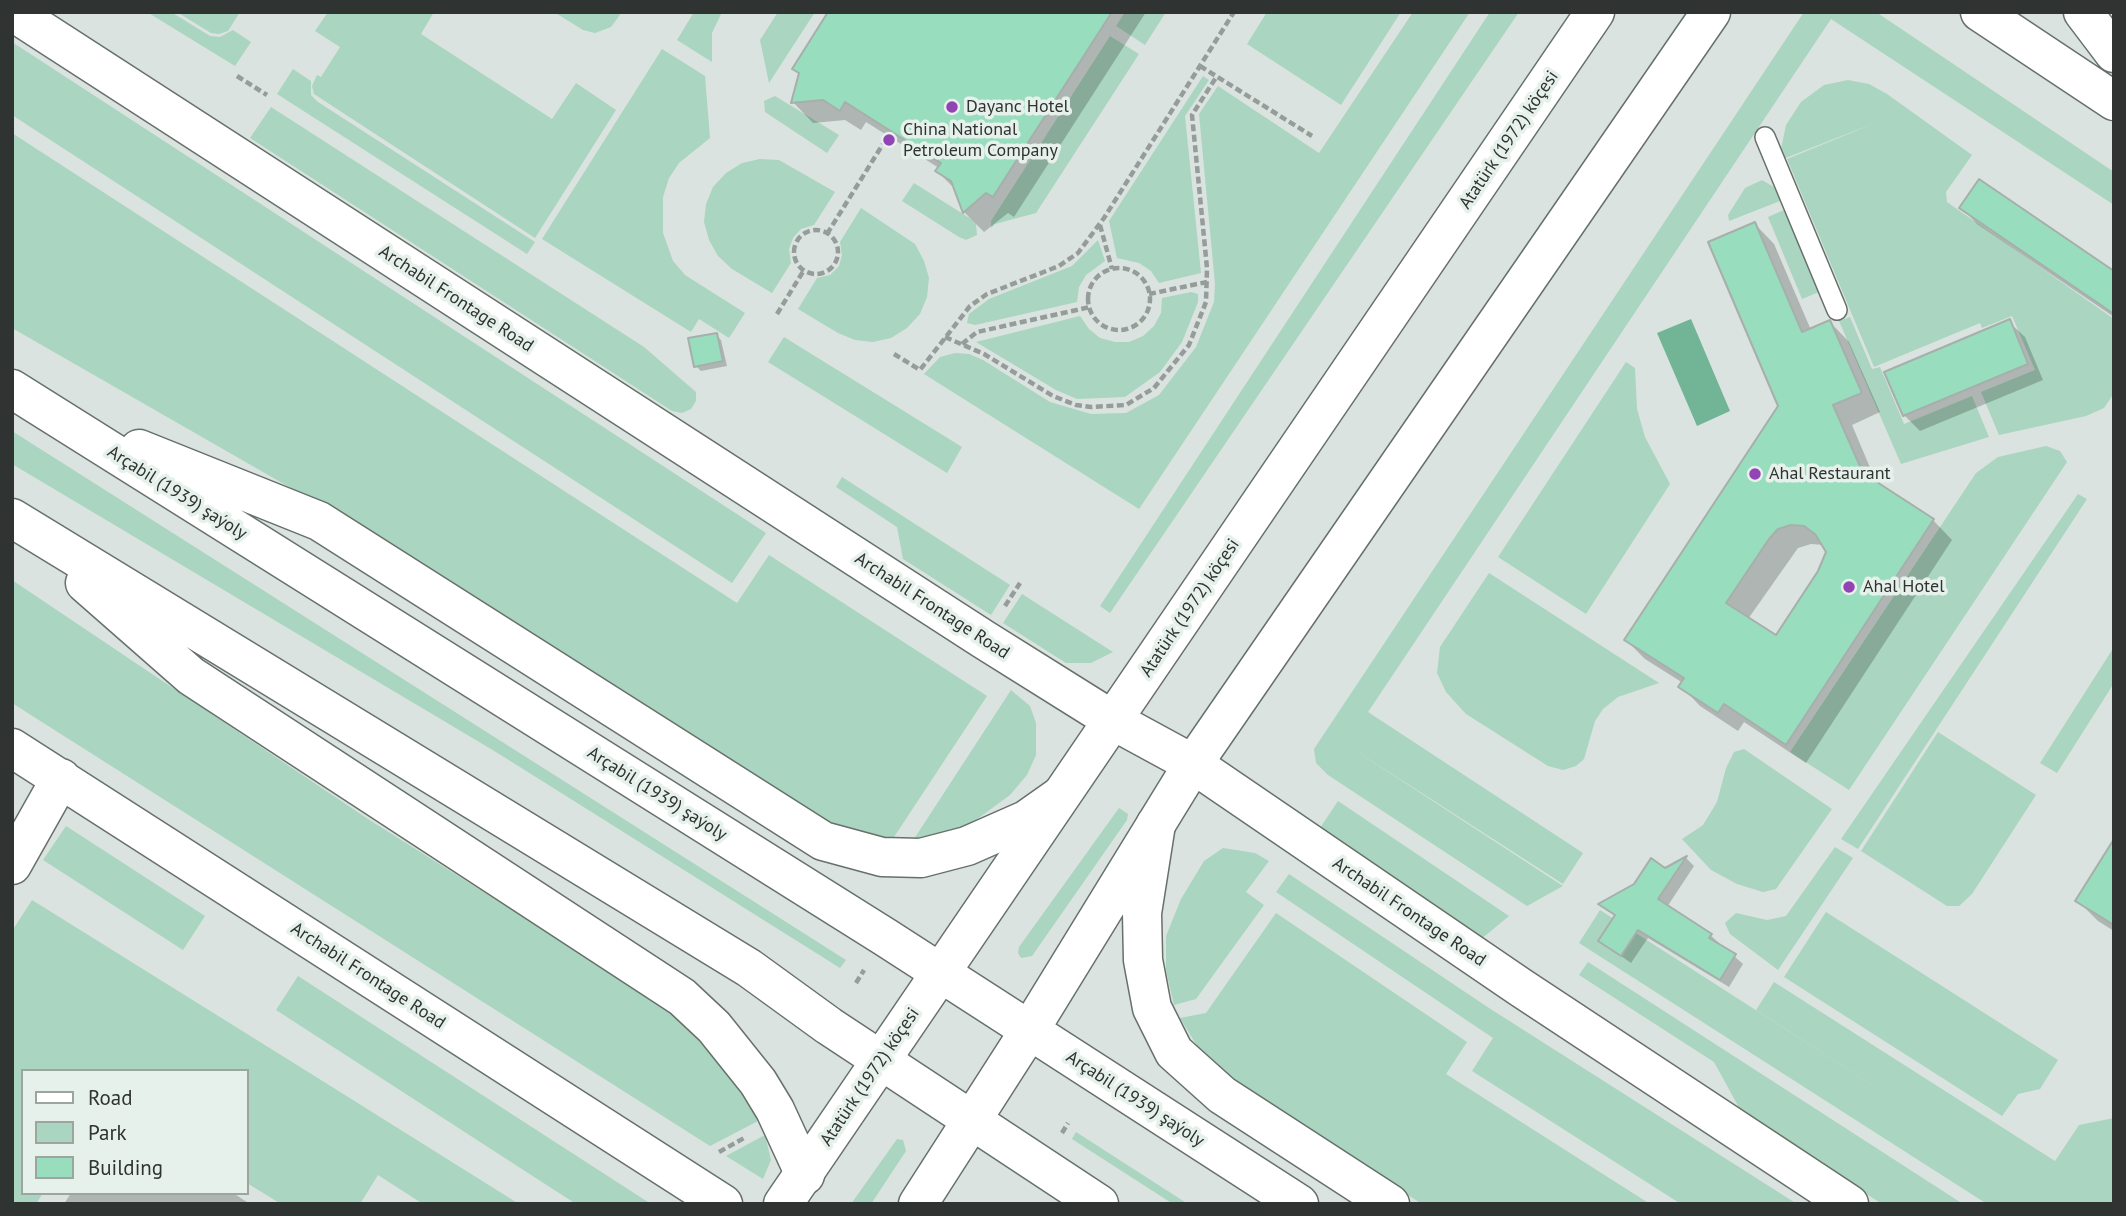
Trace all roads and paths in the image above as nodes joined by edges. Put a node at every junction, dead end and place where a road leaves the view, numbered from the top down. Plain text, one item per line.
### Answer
1 (13, 12) edge
2 (1234, 12) edge
3 (1595, 12) edge
4 (1711, 12) edge
5 (1980, 12) edge
6 (2083, 12) edge
7 (2114, 53) edge
8 (1200, 66) junction
9 (237, 76) dead end
10 (1217, 76) junction
11 (267, 95) dead end
12 (2114, 101) edge
13 (1312, 136) dead end
14 (1765, 136) dead end
15 (883, 144) dead end
16 (1100, 225) junction
17 (827, 234) junction
18 (1112, 269) junction
19 (804, 270) junction
20 (1207, 282) junction
21 (1149, 293) junction
22 (1090, 307) junction
23 (1838, 310) dead end
24 (777, 314) dead end
25 (945, 337) junction
26 (962, 344) junction
27 (894, 354) dead end
28 (12, 389) edge
29 (47, 411) junction
30 (12, 519) edge
31 (1020, 583) dead end
32 (1003, 610) dead end
33 (1114, 721) junction
34 (12, 748) edge
35 (1193, 764) junction
36 (61, 778) junction
37 (1060, 796) junction
38 (1156, 824) junction
39 (12, 865) edge
40 (864, 970) dead end
41 (941, 973) junction
42 (856, 983) dead end
43 (1029, 1031) junction
44 (880, 1059) junction
45 (970, 1121) junction
46 (1068, 1123) dead end
47 (1062, 1133) dead end
48 (751, 1134) dead end
49 (719, 1152) dead end
50 (794, 1190) edge
51 (723, 1204) edge
52 (918, 1204) edge
53 (1099, 1204) edge
54 (1299, 1204) edge
55 (1390, 1204) edge
56 (1849, 1204) edge

1 - 33 main road, Archabil Frontage Road
2 - 8 path
3 - 33 main road, Atatürk (1972) köçesi
4 - 35 main road
5 - 12 main road
6 - 7 main road
8 - 10 path
8 - 16 path
9 - 11 path
10 - 13 path
10 - 20 path
14 - 23 lane
15 - 17 path
16 - 18 path
16 - 25 path
17 - 19 path
17 - 19 path
18 - 21 path
18 - 22 path
19 - 24 path
20 - 21 path
20 - 26 path
21 - 22 path
22 - 26 path
25 - 26 path
25 - 27 path
28 - 29 main road, Arçabil (1939) şaýoly
29 - 37 main road
29 - 41 main road, Arçabil (1939) şaýoly
30 - 44 main road
30 - 50 main road
31 - 32 path
33 - 35 main road, Archabil Frontage Road
33 - 37 main road, Atatürk (1972) köçesi
34 - 36 main road, Archabil Frontage Road
35 - 38 main road
35 - 56 main road, Archabil Frontage Road
36 - 39 main road
36 - 51 main road, Archabil Frontage Road
37 - 41 main road, Atatürk (1972) köçesi
38 - 43 main road
38 - 55 main road
40 - 42 path
41 - 43 main road, Arçabil (1939) şaýoly
41 - 44 main road, Atatürk (1972) köçesi
43 - 45 main road
43 - 54 main road, Arçabil (1939) şaýoly
44 - 45 main road
44 - 50 main road, Atatürk (1972) köçesi
45 - 52 main road
45 - 53 main road
46 - 47 path
48 - 49 path

